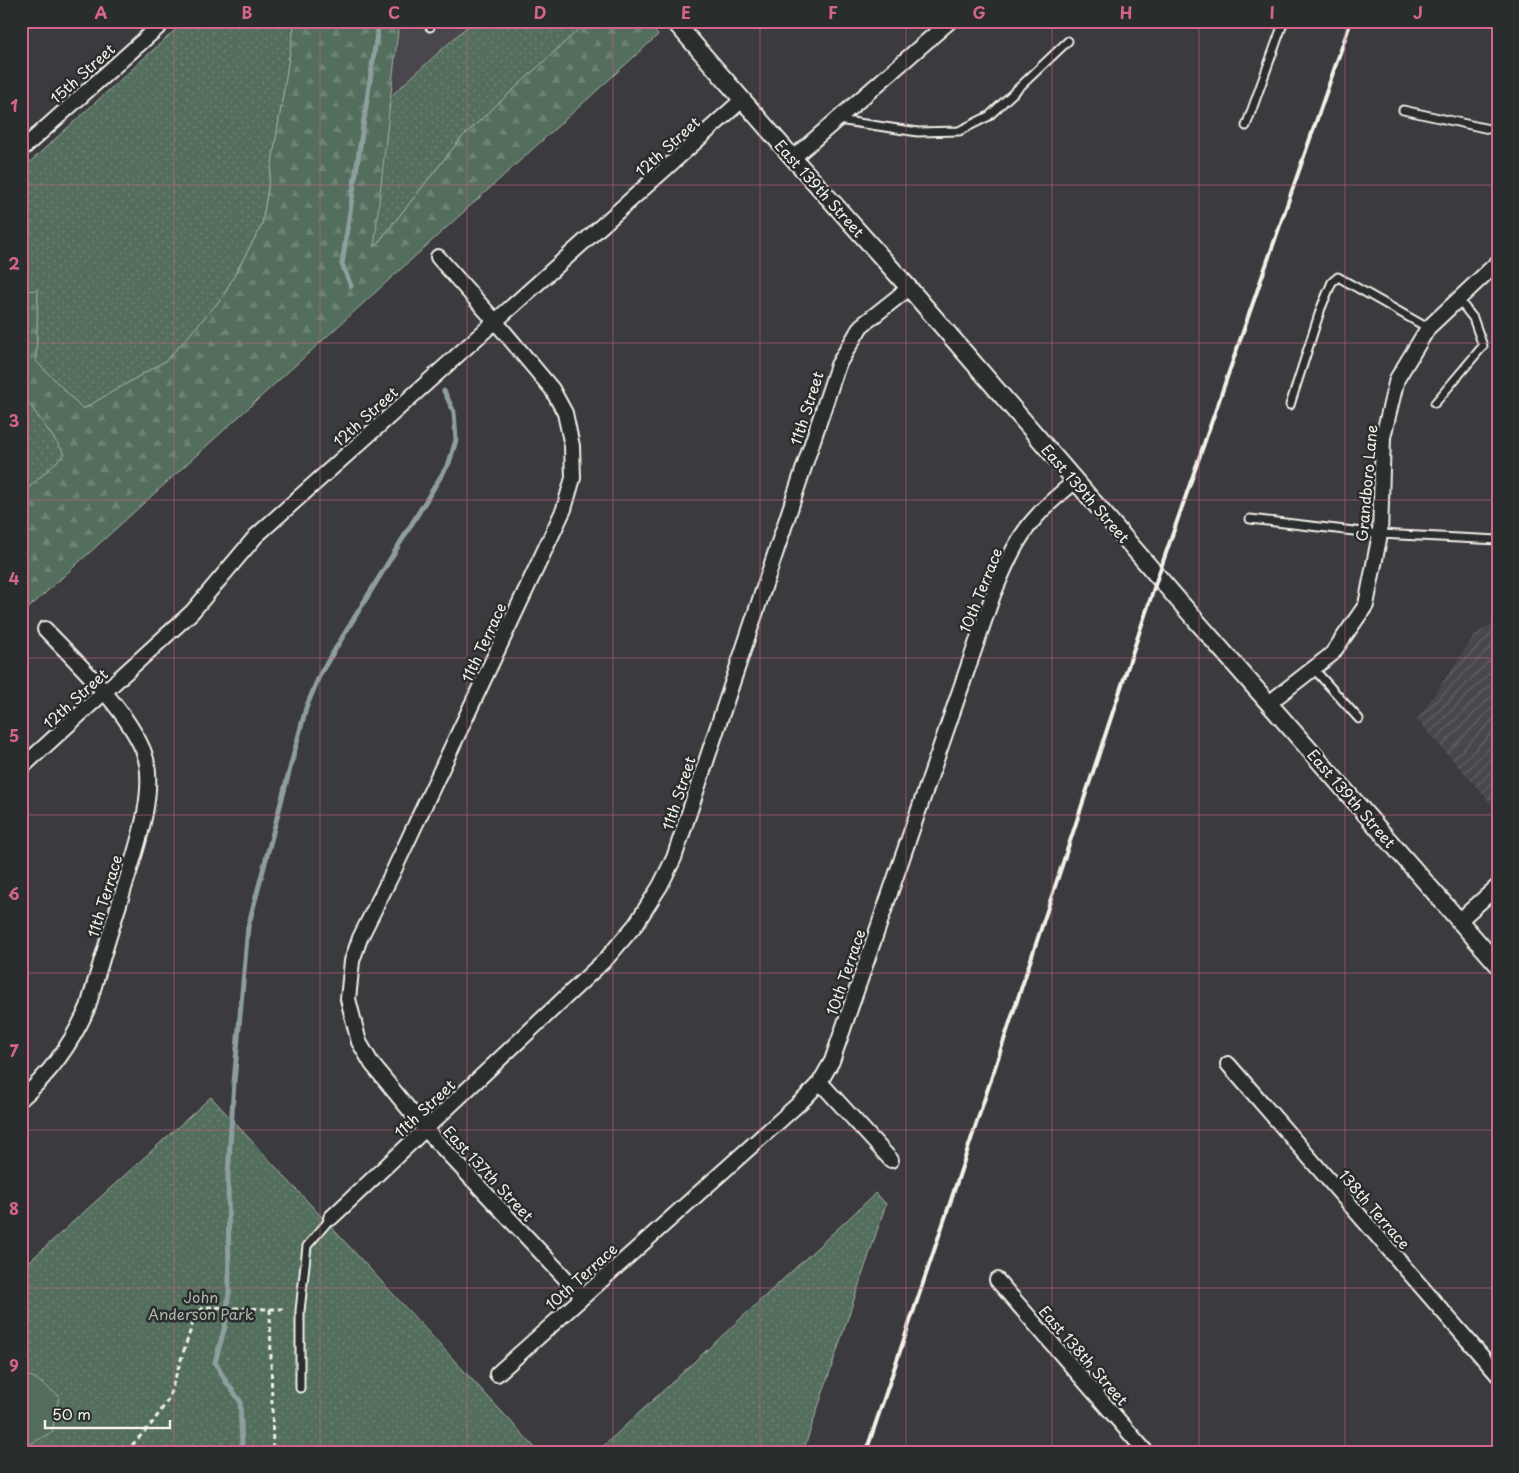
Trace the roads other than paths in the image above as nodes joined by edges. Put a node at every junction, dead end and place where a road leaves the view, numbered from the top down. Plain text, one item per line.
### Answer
1 (165, 21) edge
2 (674, 21) edge
3 (950, 21) edge
4 (1284, 21) edge
5 (1068, 42) dead end
6 (742, 100) junction
7 (1403, 110) dead end
8 (836, 120) junction
9 (1246, 126) dead end
10 (1498, 131) edge
11 (21, 150) edge
12 (793, 158) junction
13 (438, 257) dead end
14 (1498, 262) edge
15 (909, 288) junction
16 (1458, 299) junction
17 (495, 320) junction
18 (1428, 328) junction
19 (1435, 403) dead end
20 (1290, 405) dead end
21 (1075, 481) junction
22 (1250, 519) dead end
23 (1380, 534) junction
24 (1498, 540) edge
25 (46, 629) dead end
26 (1313, 668) junction
27 (104, 692) junction
28 (1269, 703) junction
29 (1359, 719) dead end
30 (21, 768) edge
31 (1498, 886) edge
32 (1460, 920) junction
33 (1498, 965) edge
34 (349, 985) joint
35 (1228, 1064) dead end
36 (820, 1082) junction
37 (21, 1099) edge
38 (425, 1130) junction
39 (891, 1160) dead end
40 (331, 1218) joint
41 (997, 1280) dead end
42 (582, 1296) junction
43 (497, 1374) dead end
44 (1498, 1376) edge
45 (300, 1388) dead end
46 (1146, 1452) edge

1 - 11 street, 15th Street
2 - 6 street, East 139th Street
3 - 8 street
4 - 9 lane
5 - 8 lane
6 - 12 street, East 139th Street
6 - 17 street, 12th Street
7 - 10 lane
8 - 12 street
12 - 15 street, East 139th Street
13 - 17 street
14 - 16 street, Grandboro Lane
15 - 21 street, East 139th Street
15 - 38 street, 11th Street
16 - 18 street, Grandboro Lane
16 - 19 lane
17 - 27 street, 12th Street
17 - 34 street, 11th Terrace
18 - 20 lane
18 - 23 street, Grandboro Lane
21 - 28 street, East 139th Street
21 - 36 street, 10th Terrace
22 - 23 lane
23 - 24 lane
23 - 26 street, Grandboro Lane
25 - 27 street, 11th Terrace
26 - 28 street, Grandboro Lane
26 - 29 lane
27 - 30 street, 12th Street
27 - 37 street, 11th Terrace
28 - 32 street, East 139th Street
31 - 32 street
32 - 33 street, East 139th Street
34 - 38 street, East 137th Street
35 - 44 street, 138th Terrace
36 - 39 street
36 - 42 street, 10th Terrace
38 - 40 street, 11th Street
38 - 42 street, East 137th Street
40 - 45 lane
41 - 46 street, East 138th Street
42 - 43 street, 10th Terrace

